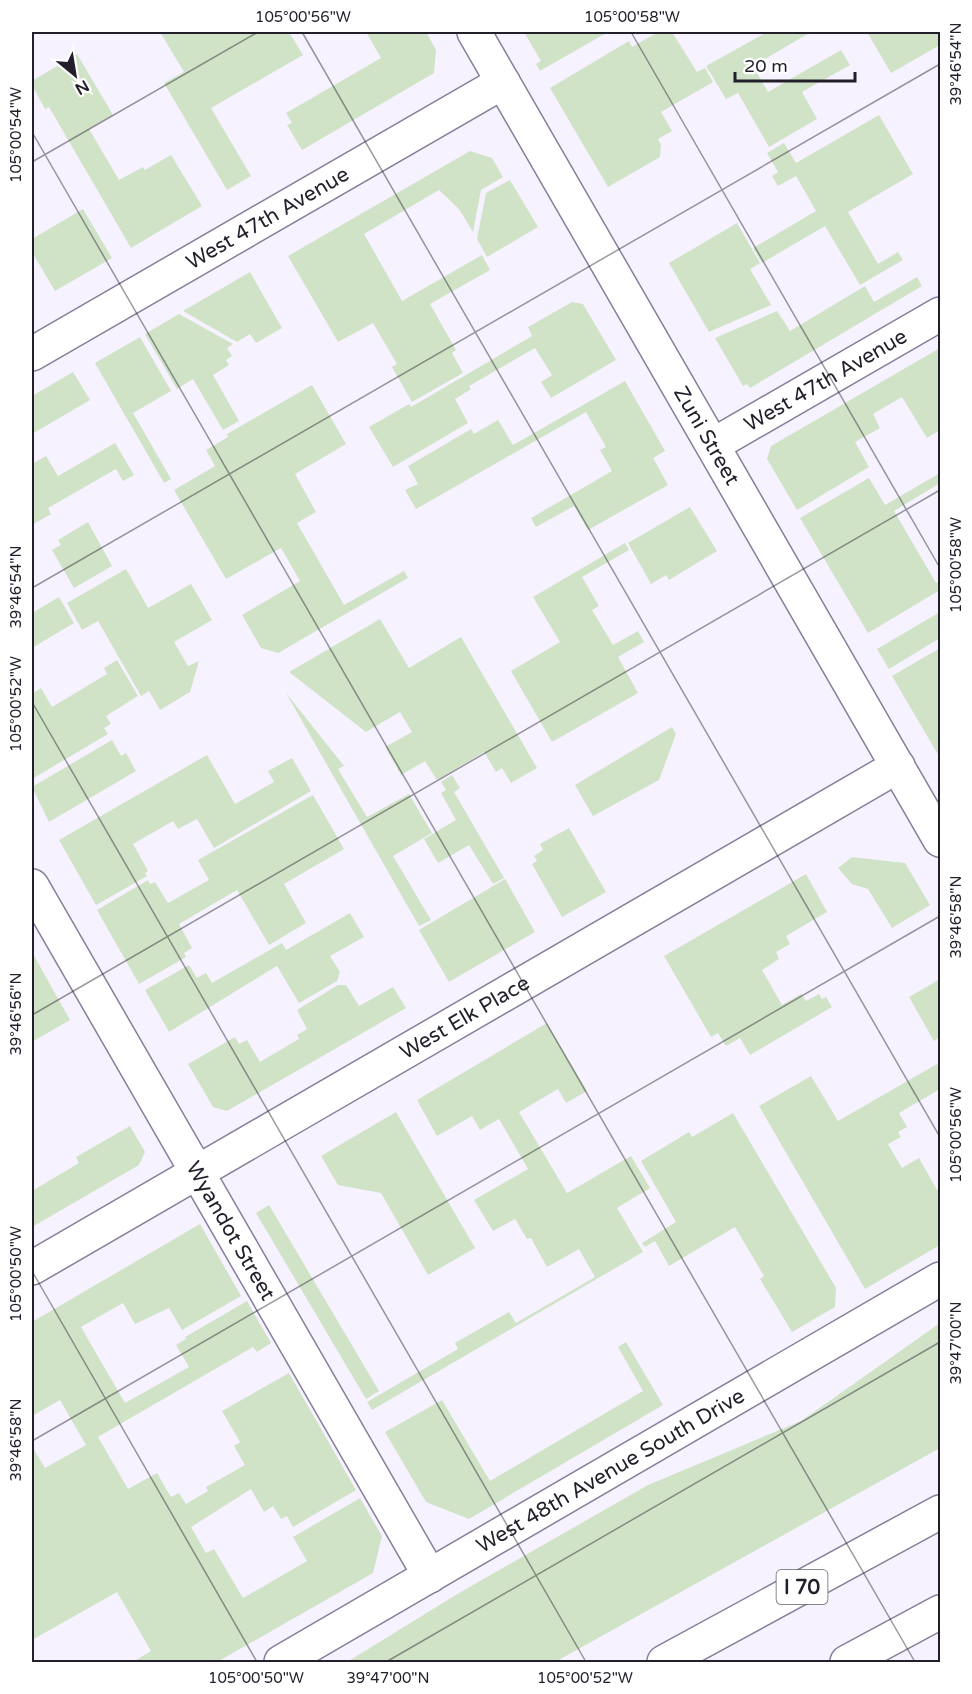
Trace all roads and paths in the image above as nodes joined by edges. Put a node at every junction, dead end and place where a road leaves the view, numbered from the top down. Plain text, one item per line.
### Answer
1 (474, 32) edge
2 (502, 82) junction
3 (940, 315) edge
4 (32, 354) edge
5 (712, 446) junction
6 (898, 766) junction
7 (940, 840) edge
8 (32, 886) edge
9 (197, 1172) junction
10 (32, 1268) edge
11 (940, 1279) edge
12 (940, 1512) edge
13 (430, 1576) junction
14 (940, 1612) edge
15 (281, 1662) edge
16 (664, 1662) edge
17 (847, 1662) edge

1 - 2 main road, Zuni Street
2 - 4 main road, West 47th Avenue
2 - 5 main road, Zuni Street
3 - 5 main road, West 47th Avenue
5 - 6 main road, Zuni Street
6 - 7 main road, Zuni Street
6 - 9 main road, West Elk Place
8 - 9 main road, Wyandot Street
9 - 10 main road, West Elk Place
9 - 13 main road, Wyandot Street
11 - 13 main road, West 48th Avenue South Drive
12 - 16 main road, I 70
13 - 15 main road, West 48th Avenue South Drive
14 - 17 main road

